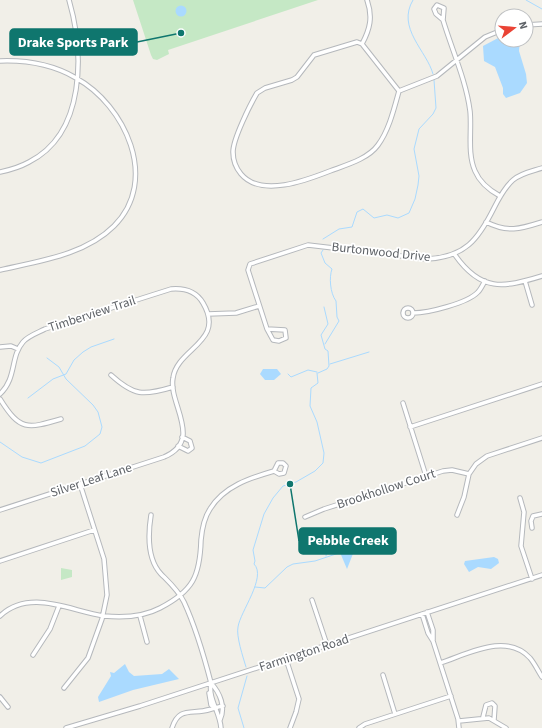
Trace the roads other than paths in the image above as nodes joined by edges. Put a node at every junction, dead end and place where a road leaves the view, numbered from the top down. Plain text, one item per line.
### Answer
1 (68, 0) edge
2 (367, 0) edge
3 (443, 20) dead end
4 (494, 33) edge
5 (362, 44) junction
6 (456, 61) junction
7 (0, 62) edge
8 (77, 78) junction
9 (399, 91) junction
10 (542, 168) edge
11 (0, 172) edge
12 (500, 196) junction
13 (486, 222) junction
14 (542, 222) edge
15 (455, 255) junction
16 (0, 270) edge
17 (542, 276) edge
18 (485, 281) junction
19 (525, 281) junction
20 (532, 305) dead end
21 (259, 306) junction
22 (413, 313) dead end
23 (208, 314) junction
24 (267, 329) junction
25 (0, 347) edge
26 (18, 349) junction
27 (111, 375) dead end
28 (542, 384) edge
29 (173, 387) junction
30 (0, 394) edge
31 (0, 400) edge
32 (402, 403) dead end
33 (61, 419) dead end
34 (410, 427) junction
35 (182, 437) junction
36 (542, 438) edge
37 (178, 446) junction
38 (274, 470) dead end
39 (469, 474) junction
40 (426, 476) junction
41 (80, 484) junction
42 (520, 498) dead end
43 (0, 504) edge
44 (1, 509) edge
45 (542, 514) edge
46 (151, 515) dead end
47 (457, 515) dead end
48 (305, 518) dead end
49 (532, 528) dead end
50 (94, 530) junction
51 (0, 561) edge
52 (542, 576) edge
53 (532, 578) junction
54 (181, 596) junction
55 (312, 600) dead end
56 (59, 606) junction
57 (427, 612) junction
58 (422, 614) junction
59 (0, 616) edge
60 (103, 616) junction
61 (140, 616) junction
62 (433, 641) junction
63 (147, 642) dead end
64 (327, 645) junction
65 (33, 655) dead end
66 (286, 659) junction
67 (440, 663) junction
68 (540, 669) edge
69 (383, 675) dead end
70 (542, 677) edge
71 (211, 683) junction
72 (64, 688) dead end
73 (451, 696) junction
74 (0, 697) edge
75 (223, 706) junction
76 (8, 707) dead end
77 (215, 708) junction
78 (395, 714) junction
79 (483, 717) junction
80 (220, 720) junction
81 (494, 720) junction
82 (459, 721) junction
83 (66, 728) edge
84 (172, 728) edge
85 (221, 728) edge
86 (290, 728) edge
87 (359, 728) edge
88 (459, 728) edge
89 (506, 728) edge

1 - 8 street
2 - 5 street
3 - 6 street
4 - 6 street
5 - 9 street
5 - 9 street
6 - 9 street
6 - 12 street
7 - 8 street
8 - 11 street
8 - 16 street
10 - 12 street, Burtonwood Drive
12 - 13 street, Burtonwood Drive
13 - 14 street
13 - 15 street, Burtonwood Drive
15 - 18 street
15 - 21 street, Burtonwood Drive
17 - 19 street
18 - 19 street
18 - 22 street
19 - 20 street
21 - 23 street
21 - 24 street
23 - 26 street, Timberview Trail
23 - 29 street, Silver Leaf Lane
24 - 24 street
25 - 26 street
26 - 30 street
27 - 29 street
28 - 34 street
29 - 35 street, Silver Leaf Lane
31 - 33 street
32 - 34 street
34 - 40 street
35 - 37 street, Silver Leaf Lane
35 - 37 street, Silver Leaf Lane
36 - 39 street
37 - 41 street, Silver Leaf Lane
38 - 54 street
39 - 40 street, Brookhollow Court
39 - 47 street
40 - 48 street, Brookhollow Court
41 - 44 street, Silver Leaf Lane
41 - 50 street
42 - 53 street
43 - 44 street
45 - 49 street
46 - 54 street
50 - 51 street
50 - 60 street
52 - 53 street, Farmington Road
53 - 57 street, Farmington Road
54 - 61 street
54 - 71 street
55 - 64 street
56 - 59 street
56 - 60 street
56 - 65 street
57 - 58 street, Farmington Road
57 - 62 street
58 - 62 street
58 - 64 street, Farmington Road
60 - 61 street
60 - 72 street
61 - 63 street
62 - 67 street
64 - 66 street, Farmington Road
66 - 71 street, Farmington Road
66 - 86 street
67 - 68 street
67 - 73 street
68 - 70 street
69 - 78 street
71 - 75 street
71 - 77 street
71 - 83 street, Farmington Road
73 - 78 street
73 - 82 street
74 - 76 street
75 - 77 street
75 - 80 street
77 - 80 street
77 - 84 street
78 - 87 street
79 - 81 street
79 - 81 street
79 - 82 street
80 - 85 street
81 - 89 street
82 - 88 street

